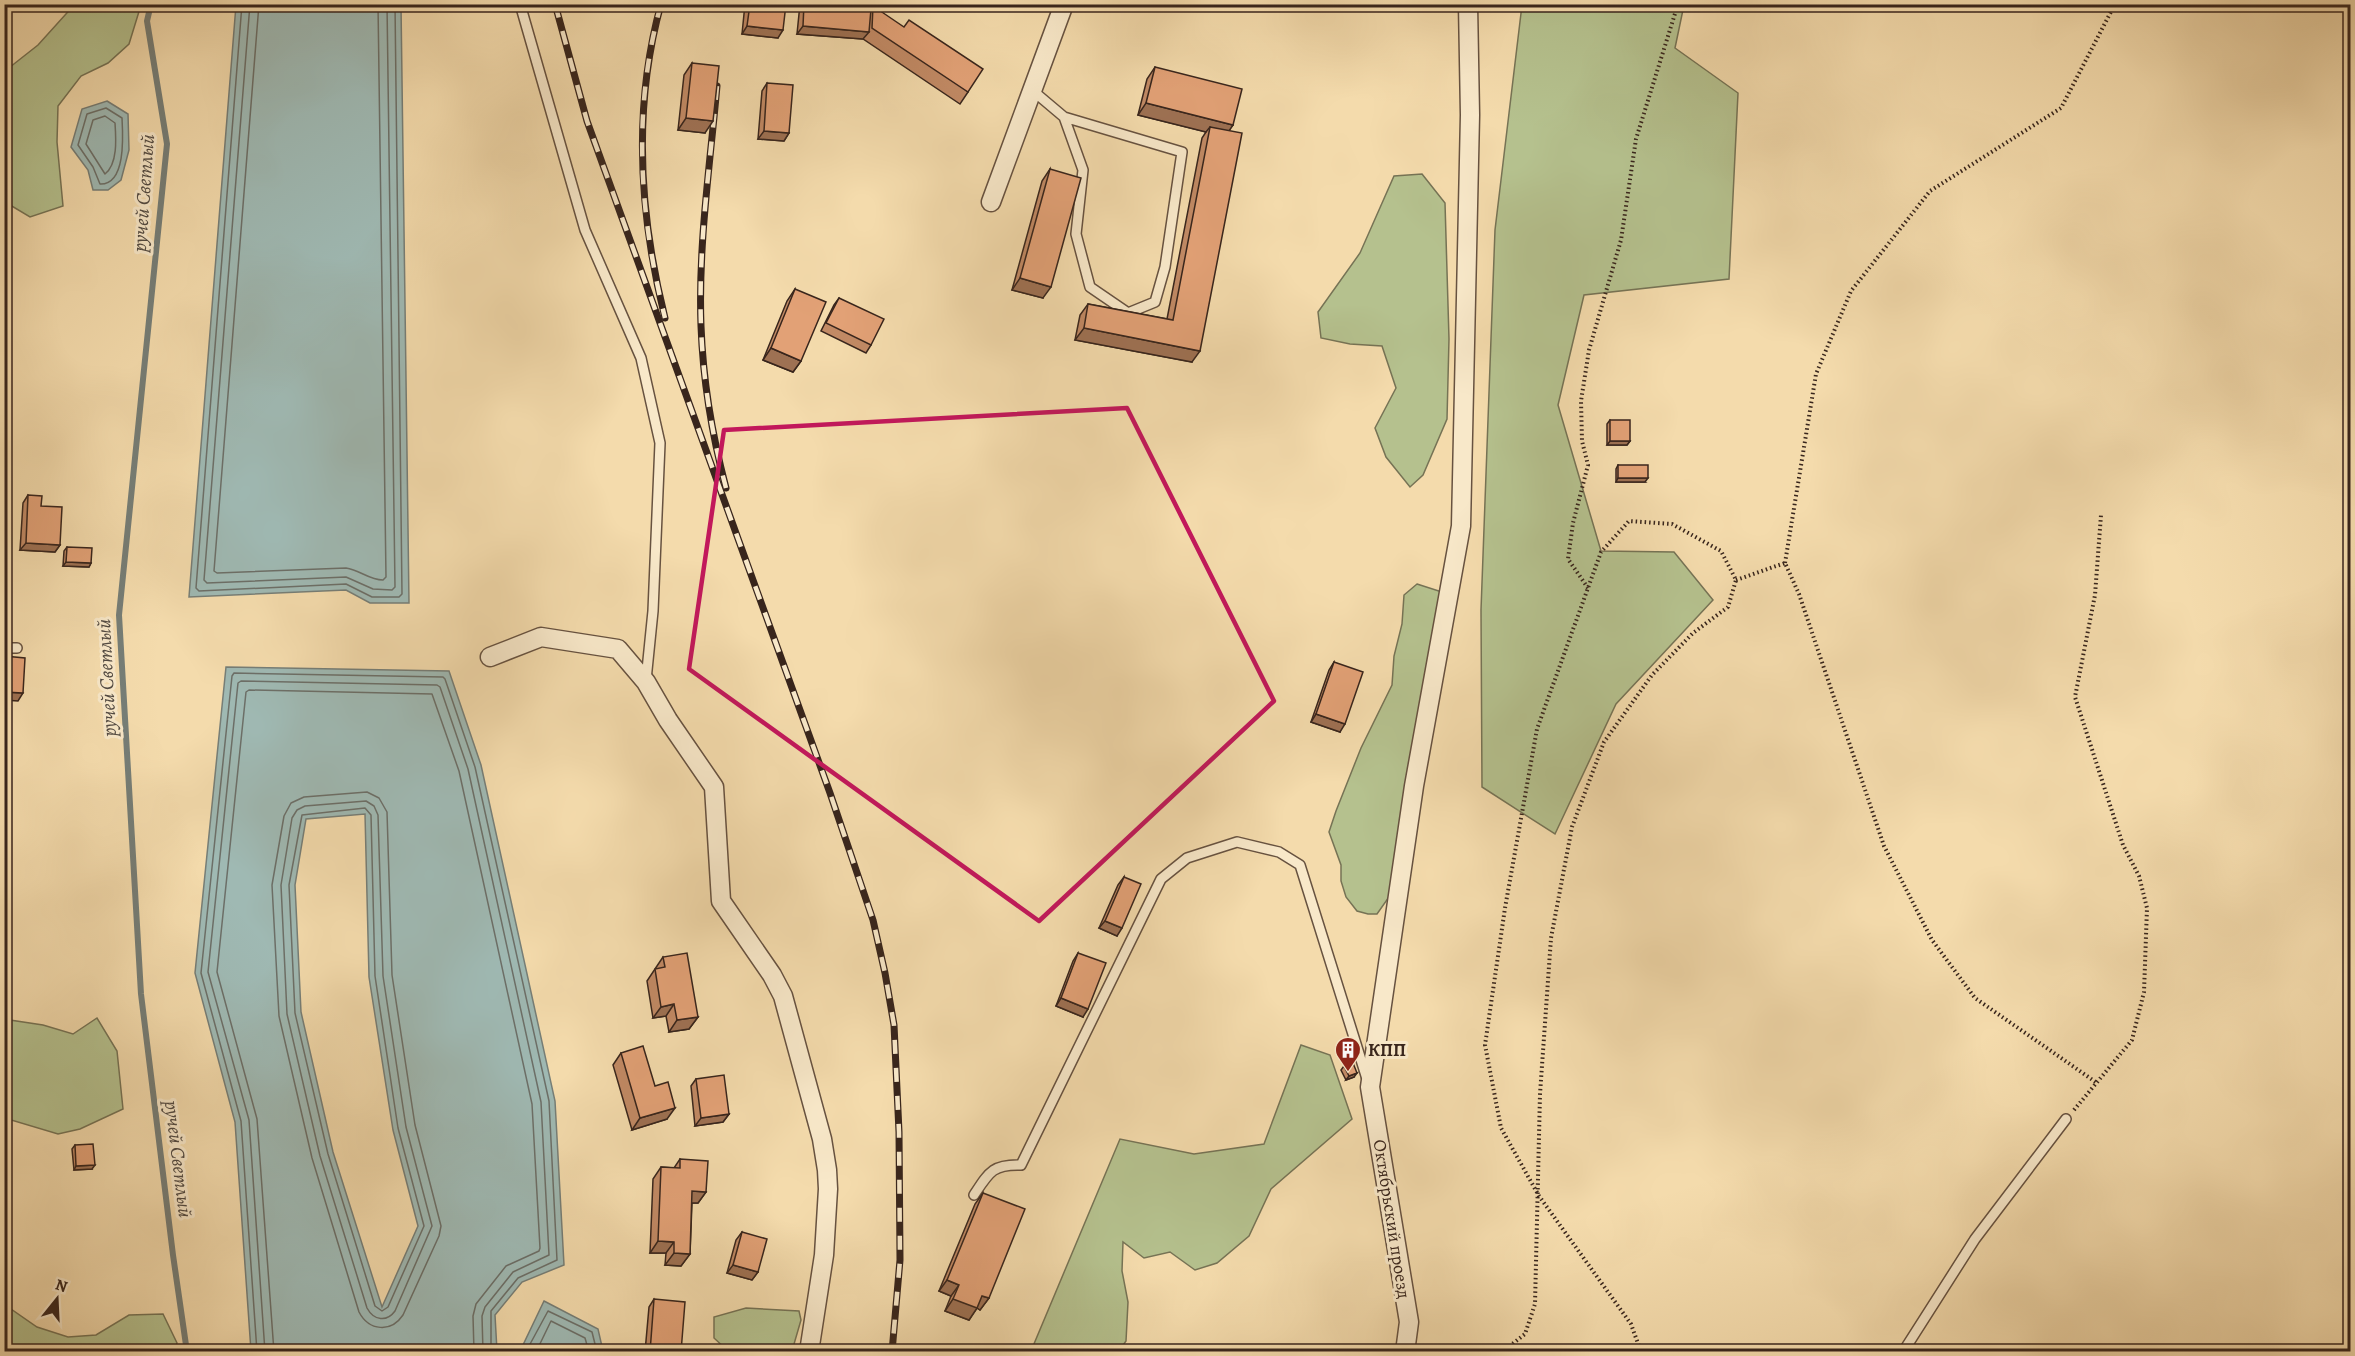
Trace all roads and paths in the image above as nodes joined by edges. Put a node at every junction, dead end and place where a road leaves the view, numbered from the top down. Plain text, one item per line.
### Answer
1 (519, 4) edge
2 (1064, 4) edge
3 (1467, 4) edge
4 (1678, 4) edge
5 (1727, 4) edge
6 (1770, 4) edge
7 (2115, 4) edge
8 (1032, 90) junction
9 (1064, 117) junction
10 (991, 202) dead end
11 (2101, 515) dead end
12 (1785, 563) junction
13 (1736, 580) junction
14 (1588, 588) junction
15 (4, 648) edge
16 (17, 648) dead end
17 (490, 657) dead end
18 (646, 682) junction
19 (2097, 1083) junction
20 (1370, 1087) junction
21 (2066, 1119) joint
22 (974, 1195) dead end
23 (1539, 1196) junction
24 (809, 1352) edge
25 (1405, 1352) edge
26 (1502, 1352) edge
27 (1641, 1352) edge
28 (1903, 1352) edge

1 - 18 lane
2 - 8 street
3 - 20 street, Октябрьский проезд
4 - 14 path
5 - 6 path
7 - 12 path
8 - 9 lane
8 - 10 street
9 - 9 lane
11 - 19 path
12 - 13 path
12 - 19 path
13 - 14 path
13 - 23 path
14 - 23 path
15 - 16 lane
17 - 18 street
18 - 24 street
19 - 21 path
20 - 22 lane
20 - 25 street, Октябрьский проезд
21 - 28 lane
23 - 26 path
23 - 27 path

